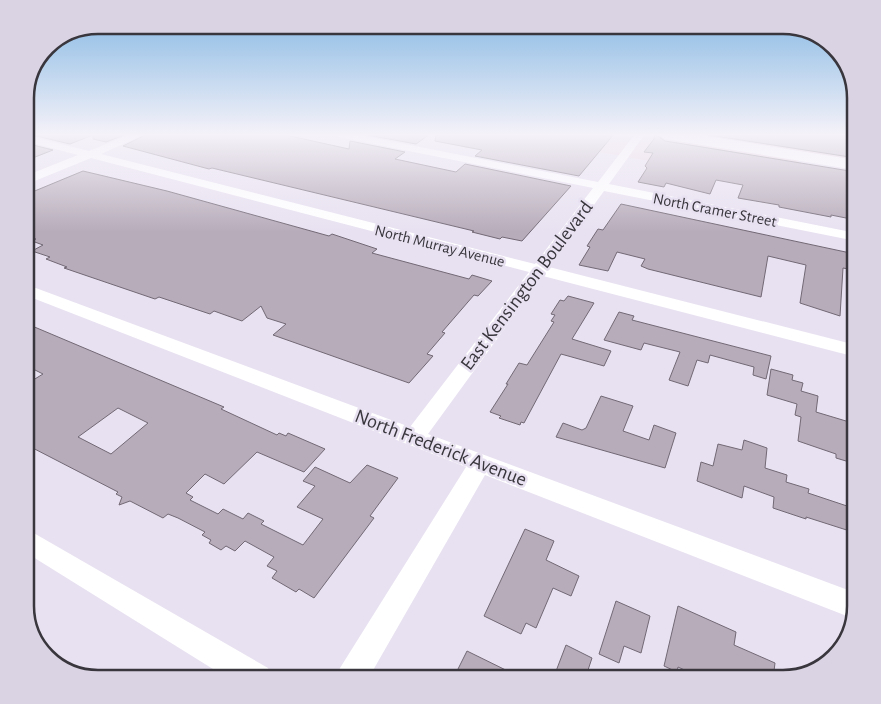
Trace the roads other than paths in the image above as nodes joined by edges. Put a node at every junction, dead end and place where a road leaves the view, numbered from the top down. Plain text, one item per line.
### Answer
1 (60, 167) edge
2 (135, 167) edge
3 (504, 167) edge
4 (615, 167) edge
5 (34, 177) edge
6 (600, 186) junction
7 (847, 235) edge
8 (538, 270) junction
9 (34, 292) edge
10 (847, 349) edge
11 (414, 437) junction
12 (481, 462) junction
13 (34, 544) edge
14 (847, 603) edge
15 (242, 670) edge
16 (355, 670) edge

1 - 5 street
2 - 8 street, North Murray Avenue
3 - 6 street, North Cramer Street
4 - 6 street, East Kensington Boulevard
6 - 7 street, North Cramer Street
6 - 8 street, East Kensington Boulevard
8 - 10 street, North Murray Avenue
8 - 11 street, East Kensington Boulevard
9 - 11 street, North Frederick Avenue
11 - 12 street, North Frederick Avenue
12 - 14 street, North Frederick Avenue
12 - 16 street
13 - 15 street

